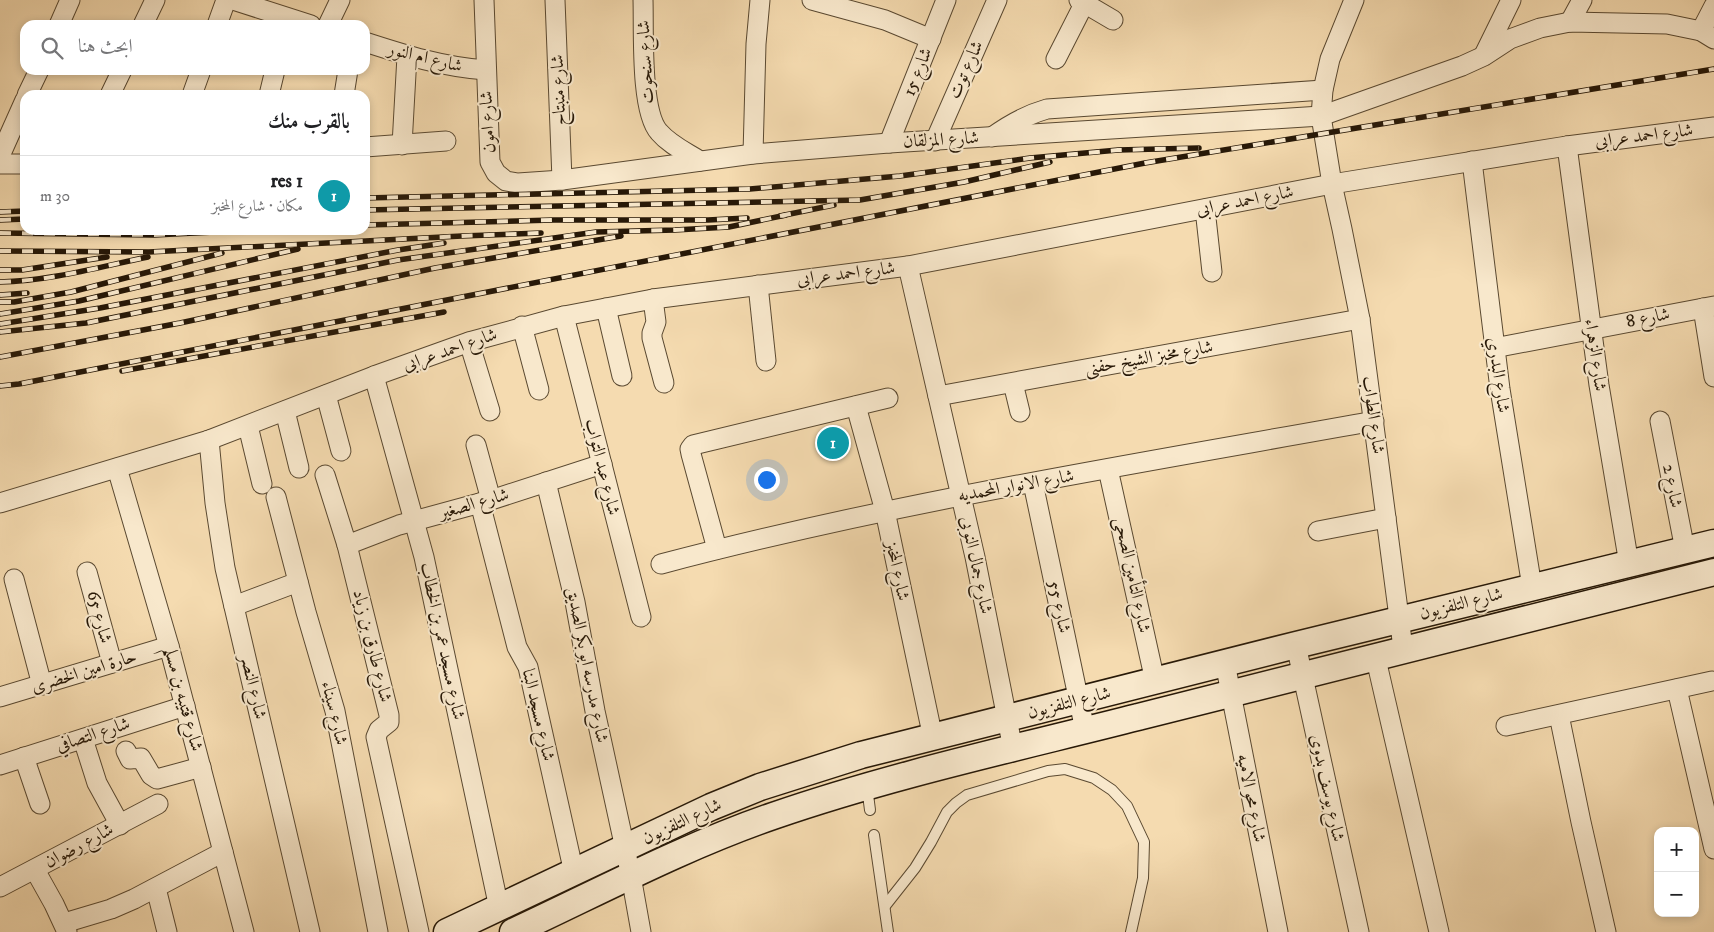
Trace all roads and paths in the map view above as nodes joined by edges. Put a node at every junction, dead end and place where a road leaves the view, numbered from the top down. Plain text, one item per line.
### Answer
1 (70, 0) edge
2 (155, 0) edge
3 (226, 0) edge
4 (233, 0) edge
5 (340, 0) edge
6 (484, 0) edge
7 (555, 0) edge
8 (643, 0) edge
9 (760, 0) edge
10 (812, 0) edge
11 (946, 0) edge
12 (997, 0) edge
13 (1354, 0) edge
14 (1511, 0) edge
15 (1582, 0) edge
16 (1083, 1) edge
17 (258, 4) edge
18 (1714, 6) edge
19 (61, 20) edge
20 (145, 20) edge
21 (219, 20) edge
22 (284, 20) edge
23 (330, 20) edge
24 (1113, 20) dead end
25 (1570, 22) junction
26 (1707, 35) edge
27 (930, 39) junction
28 (370, 44) edge
29 (407, 56) junction
30 (1484, 56) junction
31 (1056, 59) dead end
32 (486, 70) junction
33 (36, 75) edge
34 (120, 75) edge
35 (199, 75) edge
36 (274, 75) edge
37 (347, 75) edge
38 (29, 90) edge
39 (112, 90) edge
40 (194, 90) edge
41 (270, 90) edge
42 (345, 90) edge
43 (1323, 90) junction
44 (20, 111) edge
45 (1321, 116) junction
46 (1714, 127) edge
47 (991, 137) junction
48 (446, 141) dead end
49 (935, 141) junction
50 (889, 143) junction
51 (402, 144) junction
52 (1567, 146) junction
53 (370, 147) edge
54 (753, 154) junction
55 (0, 156) edge
56 (700, 161) junction
57 (1472, 161) junction
58 (0, 164) edge
59 (20, 164) edge
60 (562, 180) junction
61 (1332, 184) junction
62 (1205, 209) junction
63 (908, 266) junction
64 (1212, 272) dead end
65 (758, 285) junction
66 (653, 299) junction
67 (1709, 307) edge
68 (606, 308) junction
69 (564, 316) junction
70 (1360, 319) junction
71 (522, 326) junction
72 (1592, 329) junction
73 (469, 342) junction
74 (1494, 348) junction
75 (766, 361) dead end
76 (374, 376) junction
77 (622, 376) dead end
78 (1714, 377) edge
79 (664, 383) dead end
80 (1013, 383) junction
81 (539, 390) dead end
82 (326, 395) junction
83 (938, 396) junction
84 (888, 398) dead end
85 (856, 406) junction
86 (285, 411) junction
87 (490, 411) dead end
88 (1020, 412) dead end
89 (1374, 421) junction
90 (1660, 421) dead end
91 (248, 426) junction
92 (209, 440) junction
93 (476, 445) dead end
94 (341, 451) dead end
95 (602, 464) junction
96 (117, 468) junction
97 (299, 468) dead end
98 (1108, 469) junction
99 (324, 475) dead end
100 (546, 482) junction
101 (1033, 483) junction
102 (262, 484) dead end
103 (961, 496) junction
104 (276, 497) dead end
105 (485, 501) junction
106 (0, 503) edge
107 (884, 511) junction
108 (1386, 518) junction
109 (414, 521) junction
110 (1318, 531) dead end
111 (1714, 543) edge
112 (347, 545) junction
113 (717, 549) junction
114 (1685, 550) junction
115 (661, 564) dead end
116 (1629, 564) junction
117 (87, 572) dead end
118 (1714, 572) edge
119 (14, 579) dead end
120 (298, 582) junction
121 (1532, 587) junction
122 (234, 606) junction
123 (641, 617) dead end
124 (1400, 619) junction
125 (1296, 645) junction
126 (169, 646) junction
127 (1403, 648) junction
128 (1375, 656) junction
129 (112, 663) junction
130 (1225, 664) junction
131 (1303, 674) junction
132 (1155, 681) junction
133 (1712, 681) dead end
134 (42, 685) junction
135 (1677, 689) junction
136 (1231, 693) junction
137 (0, 698) edge
138 (1079, 701) junction
139 (185, 706) junction
140 (1559, 715) junction
141 (1007, 719) junction
142 (1506, 726) dead end
143 (1085, 730) junction
144 (933, 738) junction
145 (83, 739) junction
146 (1013, 749) junction
147 (126, 751) dead end
148 (861, 756) junction
149 (24, 757) junction
150 (0, 765) edge
151 (201, 767) junction
152 (869, 798) junction
153 (40, 804) dead end
154 (158, 804) dead end
155 (120, 825) junction
156 (874, 835) dead end
157 (624, 849) junction
158 (1714, 849) edge
159 (223, 852) junction
160 (585, 868) junction
161 (34, 870) junction
162 (631, 876) junction
163 (0, 887) edge
164 (156, 888) junction
165 (602, 890) junction
166 (885, 906) junction
167 (499, 908) junction
168 (544, 925) edge
169 (65, 928) edge
170 (889, 931) edge
171 (167, 932) edge
172 (244, 932) edge
173 (310, 932) edge
174 (378, 932) edge
175 (419, 932) edge
176 (447, 932) edge
177 (513, 932) edge
178 (641, 932) edge
179 (1131, 932) edge
180 (1278, 932) edge
181 (1359, 932) edge
182 (1439, 932) edge
183 (1606, 932) edge

1 - 19 street
2 - 20 street
3 - 21 street
4 - 17 street
5 - 23 street
6 - 32 street, شارع امون
7 - 60 street, شارع منبتاح
8 - 56 street, شارع سنحوت
9 - 54 street
10 - 27 street
11 - 27 street, شارع 15
12 - 49 street, شارع توت
13 - 43 street, شارع الطواب
14 - 30 street
15 - 25 street
16 - 24 street
16 - 31 street
17 - 22 street
18 - 26 street
25 - 26 street, شارع المزلقان
25 - 30 street, شارع المزلقان
27 - 50 street, شارع 15
28 - 29 street, شارع ام النور
29 - 32 street, شارع ام النور
29 - 51 street
30 - 45 street, شارع المزلقان
32 - 60 street, شارع امون
33 - 38 street
34 - 39 street
35 - 40 street
36 - 41 street
37 - 42 street
43 - 45 street, شارع الطواب
43 - 47 street
44 - 55 street
45 - 47 street, شارع المزلقان
45 - 61 street, شارع الطواب
46 - 52 street, شارع احمد عرابى
47 - 49 street, شارع المزلقان
48 - 51 street
49 - 50 street, شارع المزلقان
50 - 54 street, شارع المزلقان
51 - 53 street
52 - 57 street, شارع احمد عرابى
52 - 72 street, شارع الزهراء
54 - 56 street, شارع المزلقان
56 - 60 street, شارع المزلقان
57 - 61 street, شارع احمد عرابى
57 - 74 street, شارع البدري
58 - 59 street
61 - 62 street, شارع احمد عرابى
61 - 70 street, شارع الطواب
62 - 63 street, شارع احمد عرابى
62 - 64 street
63 - 65 street, شارع احمد عرابى
63 - 83 street, شارع جمال النوبى
65 - 66 street, شارع احمد عرابى
65 - 75 street
66 - 68 street, شارع احمد عرابى
66 - 79 street
67 - 72 street, شارع 8
67 - 78 street
68 - 69 street, شارع احمد عرابى
68 - 77 street
69 - 71 street, شارع احمد عرابى
69 - 95 street, شارع عبد التواب
70 - 80 street, شارع مخبز الشيخ حفنى
70 - 89 street, شارع الطواب
71 - 73 street, شارع احمد عرابى
71 - 81 street
72 - 74 street, شارع 8
72 - 116 street, شارع الزهراء
73 - 76 street, شارع احمد عرابى
73 - 87 street
74 - 121 street, شارع البدري
76 - 82 street, شارع احمد عرابى
76 - 109 street, شارع مسجد عمر بن الخطاب
80 - 83 street, شارع مخبز الشيخ حفنى
80 - 88 street
82 - 86 street, شارع احمد عرابى
82 - 94 street
83 - 103 street, شارع جمال النوبى
84 - 85 street
85 - 107 street, شارع المخبز
85 - 113 street
86 - 91 street, شارع احمد عرابى
86 - 97 street
89 - 98 street, شارع الانوار المحمديه
89 - 108 street, شارع الطواب
90 - 114 street, شارع 2
91 - 92 street, شارع احمد عرابى
91 - 102 street
92 - 96 street, شارع احمد عرابى
92 - 122 street, شارع النصر
93 - 105 street, شارع مسجد البنا
95 - 100 street, شارع الصغير
95 - 123 street, شارع عبد التواب
96 - 106 street, شارع احمد عرابى
96 - 126 street, شارع قتيبه بن مسلم
98 - 101 street, شارع الانوار المحمديه
98 - 132 street, شارع التأمين الصحى
99 - 112 street, شارع طارق بن زياد
100 - 105 street, شارع الصغير
100 - 157 street, شارع مدرسه ابو بكر الصديق
101 - 103 street, شارع الانوار المحمديه
101 - 138 street, شارع 55
103 - 107 street, شارع الانوار المحمديه
103 - 141 street, شارع جمال النوبى
104 - 120 street, شارع سيناء
105 - 109 street, شارع الصغير
105 - 160 street, شارع مسجد البنا
107 - 113 street, شارع الانوار المحمديه
107 - 144 street, شارع المخبز
108 - 110 street
108 - 124 street, شارع الطواب
109 - 112 street, شارع الصغير
109 - 167 street, شارع مسجد عمر بن الخطاب
111 - 114 main road, شارع التلفزيون
112 - 175 street, شارع طارق بن زياد
113 - 115 street, شارع الانوار المحمديه
114 - 116 main road, شارع التلفزيون
116 - 121 main road, شارع التلفزيون
117 - 129 street, شارع 65
118 - 127 main road, شارع التلفزيون
119 - 134 street
120 - 122 street
120 - 174 street, شارع سيناء
121 - 124 main road, شارع التلفزيون
122 - 173 street, شارع النصر
124 - 125 main road, شارع التلفزيون
124 - 127 street, شارع الطواب
125 - 130 main road, شارع التلفزيون
125 - 131 street, شارع يوسف بدوى
126 - 129 street, حارة امين الخضرى
126 - 139 street, شارع قتيبه بن مسلم
127 - 128 main road, شارع التلفزيون
128 - 131 main road, شارع التلفزيون
128 - 182 street
129 - 134 street, حارة امين الخضرى
130 - 132 main road, شارع التلفزيون
130 - 136 street, شارع محو الاميه
131 - 136 main road, شارع التلفزيون
131 - 181 street, شارع يوسف بدوى
132 - 138 main road, شارع التلفزيون
133 - 135 street
134 - 137 street, حارة امين الخضرى
135 - 140 street
135 - 158 street
136 - 143 main road, شارع التلفزيون
136 - 180 street, شارع محو الاميه
138 - 141 main road, شارع التلفزيون
138 - 143 street, شارع 55
139 - 145 street, شارع التصافي
139 - 151 street, شارع قتيبه بن مسلم
140 - 142 street
140 - 183 street
141 - 144 main road, شارع التلفزيون
141 - 146 street, شارع جمال النوبى
143 - 146 main road, شارع التلفزيون
144 - 148 main road, شارع التلفزيون
145 - 149 street, شارع التصافي
145 - 155 street
146 - 152 main road, شارع التلفزيون
147 - 151 street
148 - 152 main road
148 - 157 main road, شارع التلفزيون
149 - 150 street, شارع التصافي
149 - 153 street
151 - 159 street, شارع قتيبه بن مسلم
152 - 162 main road, شارع التلفزيون
154 - 155 street, شارع رضوان
155 - 161 street, شارع رضوان
156 - 166 lane
157 - 160 main road, شارع التلفزيون
157 - 162 street, شارع مدرسه ابو بكر الصديق
159 - 164 street
159 - 172 street, شارع قتيبه بن مسلم
160 - 165 main road
160 - 167 main road, شارع التلفزيون
161 - 163 street, شارع رضوان
161 - 169 street
162 - 165 main road, شارع التلفزيون
162 - 178 street, شارع مدرسه ابو بكر الصديق
164 - 169 street
164 - 171 street
165 - 168 main road, شارع التلفزيون
166 - 170 lane
166 - 179 lane
167 - 176 main road, شارع التلفزيون
168 - 177 main road, شارع التلفزيون

